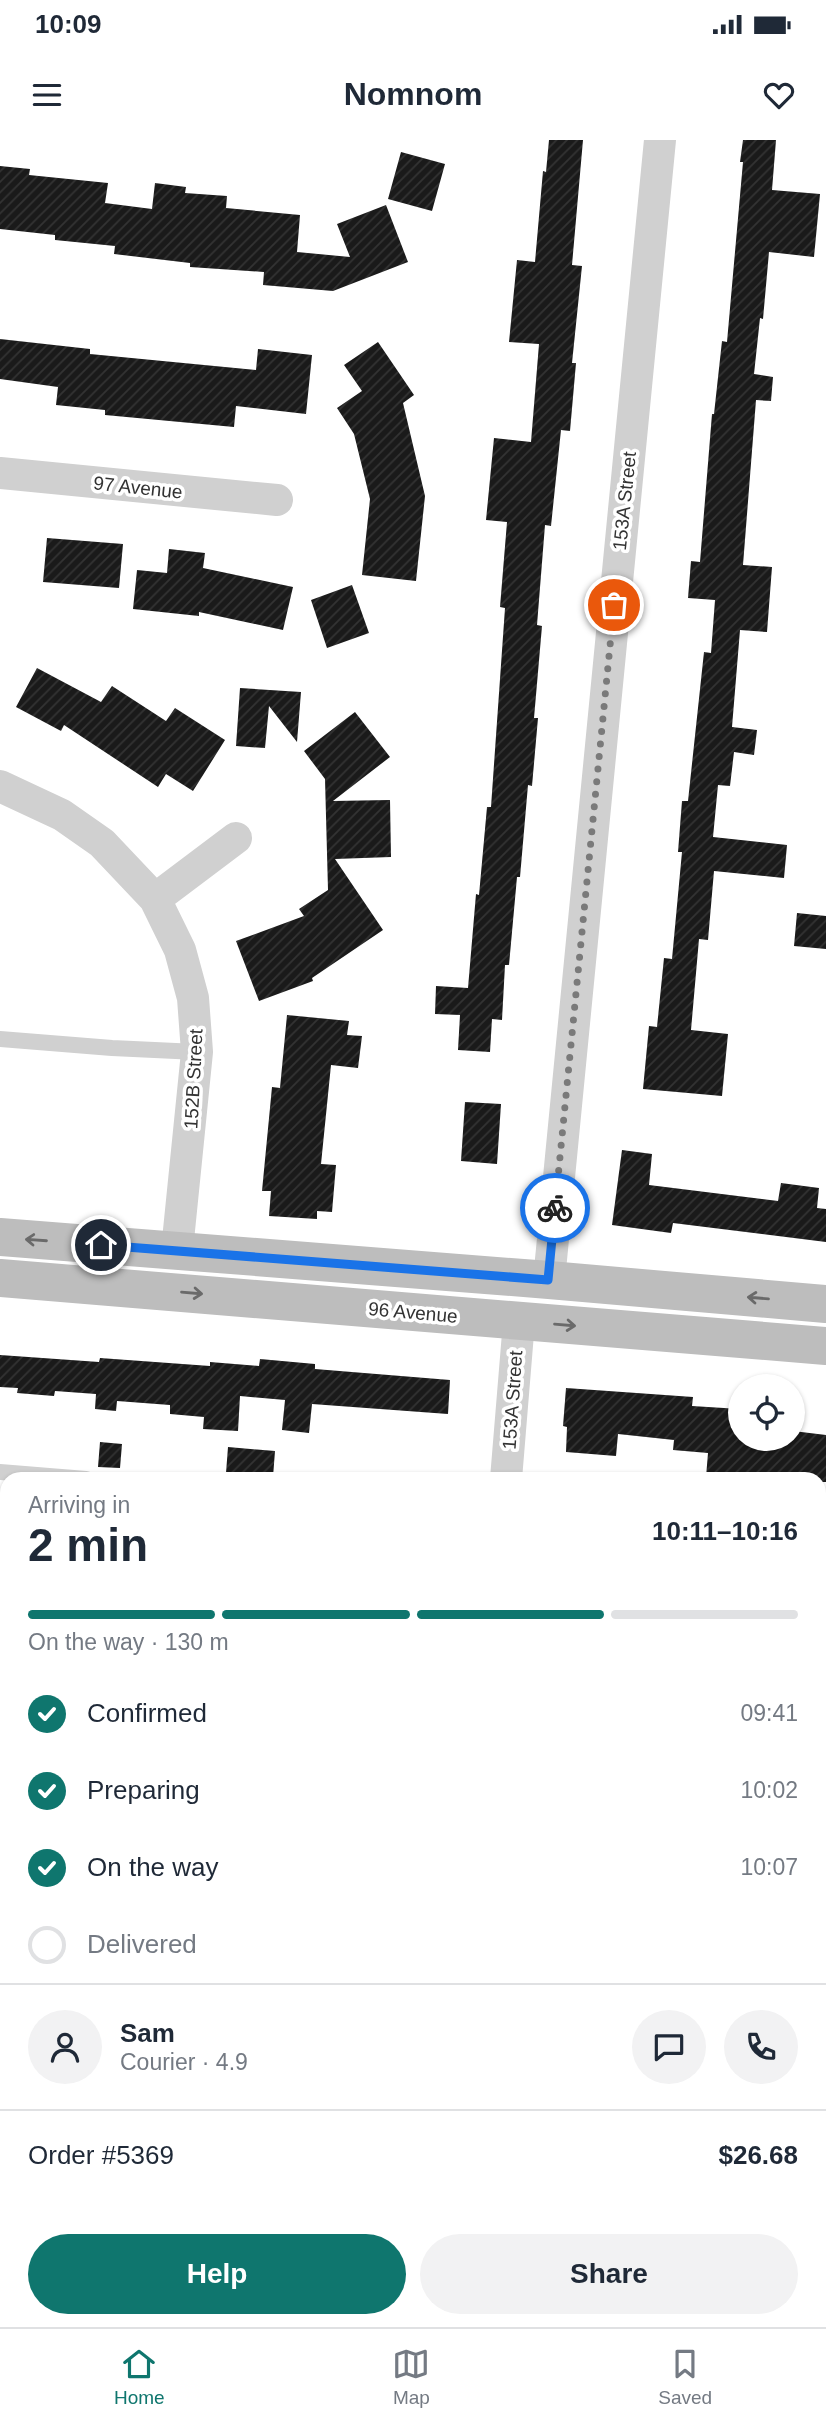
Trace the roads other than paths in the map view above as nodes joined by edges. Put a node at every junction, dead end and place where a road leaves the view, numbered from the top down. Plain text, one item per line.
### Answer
1 (660, 140) edge
2 (0, 473) edge
3 (277, 500) dead end
4 (0, 786) edge
5 (236, 838) dead end
6 (155, 899) junction
7 (0, 1039) edge
8 (197, 1052) junction
9 (0, 1237) edge
10 (177, 1250) junction
11 (0, 1278) edge
12 (548, 1280) junction
13 (124, 1287) junction
14 (826, 1304) edge
15 (519, 1321) junction
16 (826, 1346) edge
17 (507, 1472) edge

1 - 12 street, 153A Street
2 - 3 street, 97 Avenue
4 - 6 street, 152B Street
5 - 6 street
6 - 8 street, 152B Street
7 - 8 lane
8 - 10 street, 152B Street
10 -> 9 main road
10 - 12 main road
10 - 13 main road
11 - 13 main road, 96 Avenue
14 -> 12 main road
13 -> 15 main road, 96 Avenue
15 -> 16 main road, 96 Avenue
15 - 17 street, 153A Street

